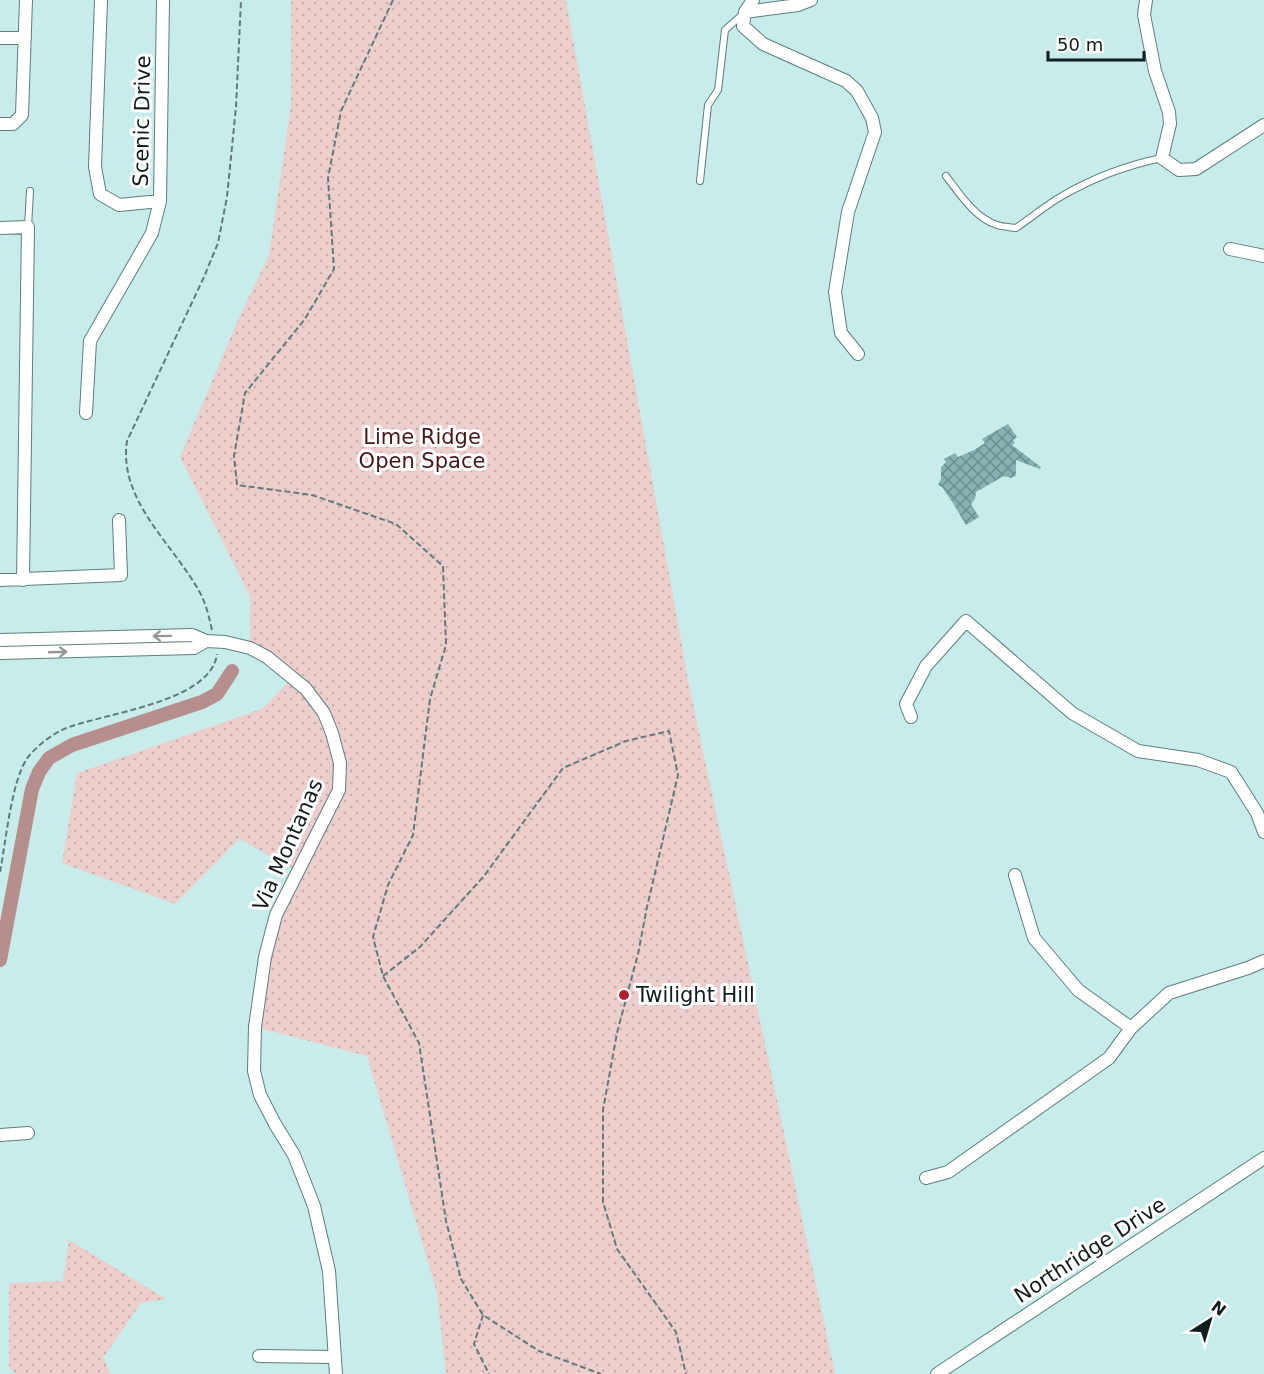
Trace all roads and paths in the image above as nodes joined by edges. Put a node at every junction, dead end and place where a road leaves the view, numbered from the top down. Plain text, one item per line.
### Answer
1 (26, 0) edge
2 (100, 0) edge
3 (163, 0) edge
4 (242, 0) edge
5 (393, 0) edge
6 (753, 0) edge
7 (811, 0) edge
8 (1146, 0) edge
9 (745, 12) junction
10 (0, 38) edge
11 (25, 38) junction
12 (0, 124) edge
13 (1264, 125) edge
14 (1162, 158) junction
15 (946, 176) dead end
16 (700, 181) dead end
17 (30, 191) dead end
18 (160, 201) junction
19 (28, 227) junction
20 (0, 228) edge
21 (1230, 249) dead end
22 (1264, 256) edge
23 (858, 354) dead end
24 (86, 413) dead end
25 (119, 520) dead end
26 (0, 580) edge
27 (23, 580) junction
28 (0, 640) edge
29 (215, 641) junction
30 (0, 653) edge
31 (911, 717) dead end
32 (1264, 832) edge
33 (0, 872) edge
34 (1015, 875) dead end
35 (1264, 961) edge
36 (383, 976) junction
37 (1131, 1028) junction
38 (28, 1133) dead end
39 (0, 1135) edge
40 (1264, 1158) edge
41 (926, 1178) dead end
42 (483, 1315) junction
43 (259, 1356) dead end
44 (334, 1357) junction
45 (336, 1374) edge
46 (489, 1374) edge
47 (601, 1374) edge
48 (686, 1374) edge
49 (937, 1374) edge

1 - 11 street
2 - 18 street, Scenic Drive
3 - 18 street, Scenic Drive
4 - 29 path
5 - 36 path
6 - 9 street
7 - 9 street
8 - 14 street
9 - 16 lane
9 - 23 street
10 - 11 street
11 - 12 street
13 - 14 street
14 - 15 lane
17 - 19 lane
18 - 24 street
19 - 20 street
19 - 27 street
21 - 22 street
25 - 27 street
26 - 27 street
29 -> 28 street, Via Montanas
30 -> 29 street, Via Montanas
29 - 33 path
29 - 44 street, Via Montanas
31 - 32 street
34 - 37 street
35 - 37 street
36 - 42 path
36 - 48 path
37 - 41 street
38 - 39 street
40 - 49 street, Northridge Drive
42 - 46 path
42 - 47 path
43 - 44 street
44 - 45 street, Via Montanas

